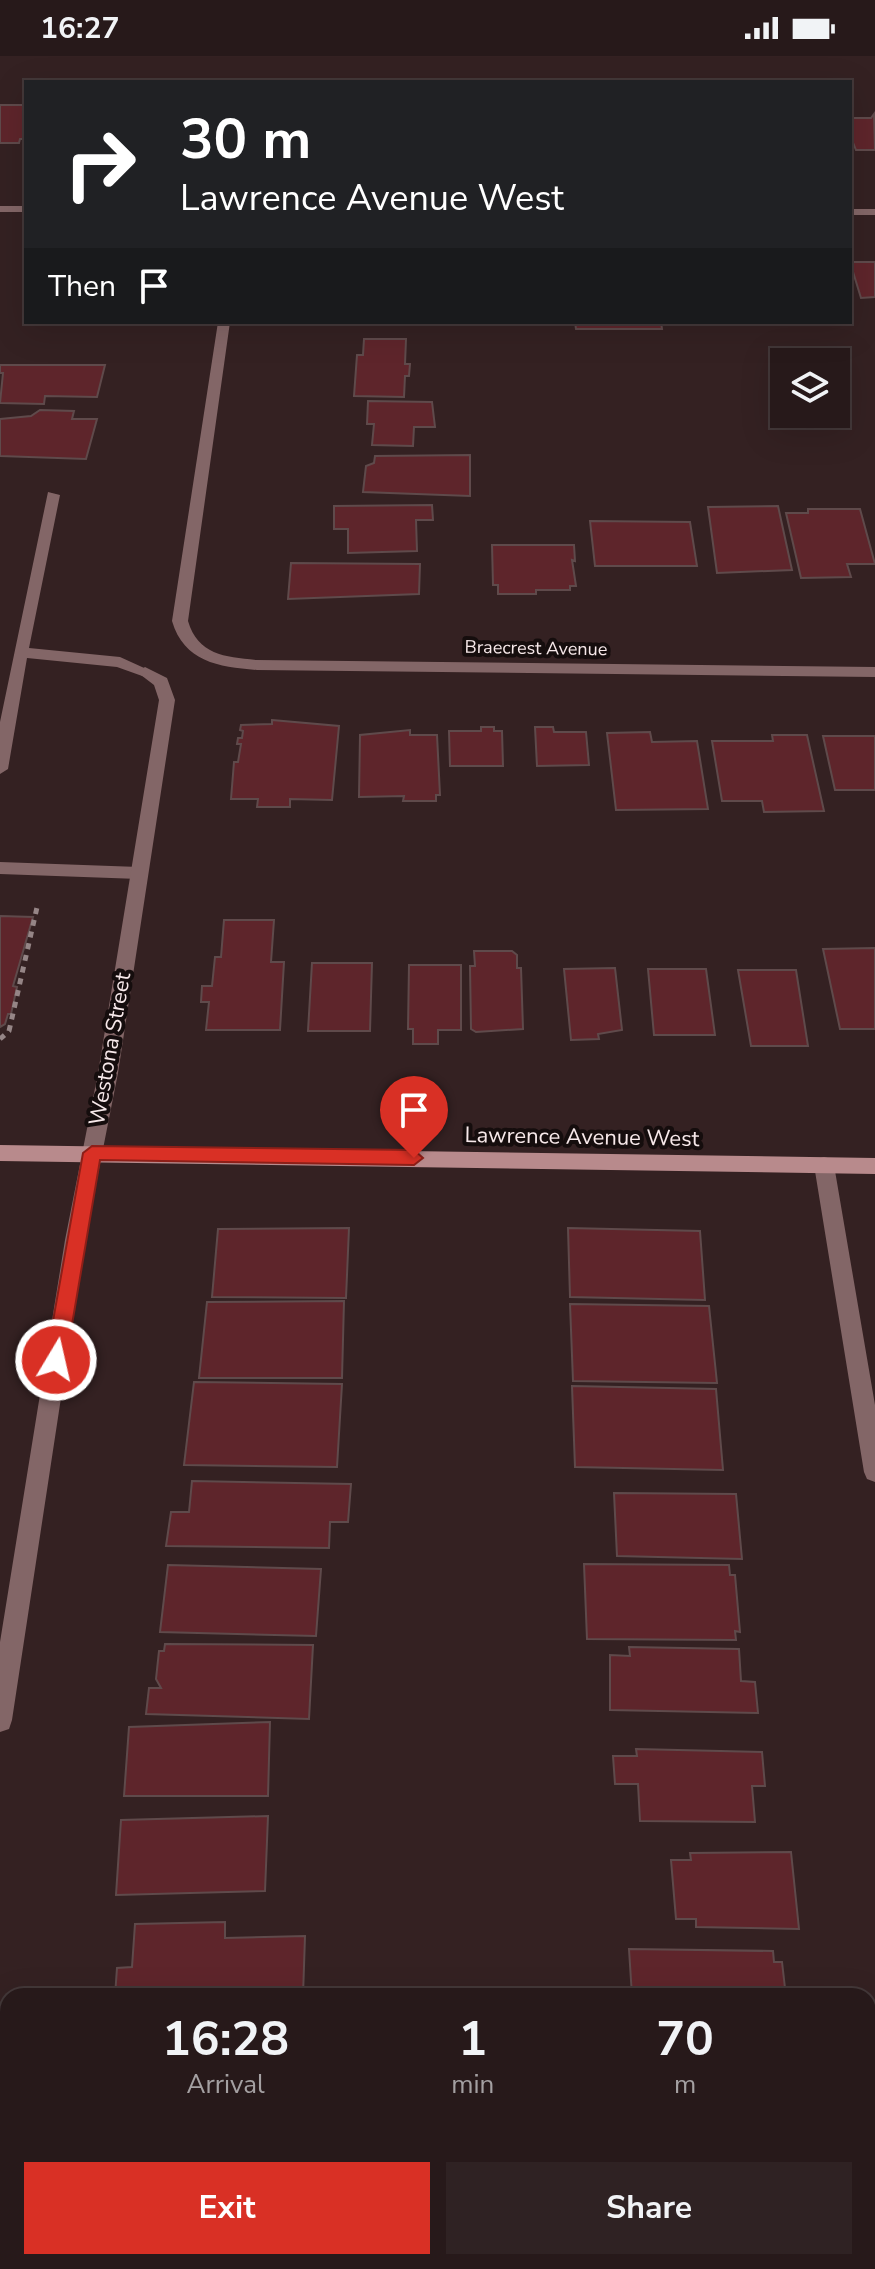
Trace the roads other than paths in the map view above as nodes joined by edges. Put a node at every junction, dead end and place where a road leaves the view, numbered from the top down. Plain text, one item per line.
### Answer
1 (0, 209) edge
2 (24, 209) edge
3 (852, 212) edge
4 (875, 212) edge
5 (224, 324) edge
6 (53, 495) dead end
7 (20, 652) junction
8 (875, 672) edge
9 (2, 744) edge
10 (0, 769) edge
11 (0, 868) edge
12 (139, 873) junction
13 (0, 1153) edge
14 (92, 1153) junction
15 (824, 1165) junction
16 (875, 1166) edge
17 (875, 1472) edge
18 (0, 1720) edge

1 - 2 street
3 - 4 street
5 - 8 street, Braecrest Avenue
6 - 7 street
7 - 9 street
7 - 12 street, Westona Street
9 - 10 street
11 - 12 street
12 - 14 street, Westona Street
13 - 14 main road, Lawrence Avenue West
14 - 15 main road, Lawrence Avenue West
14 - 18 street, Westona Street
15 - 16 main road, Lawrence Avenue West
15 - 17 street

